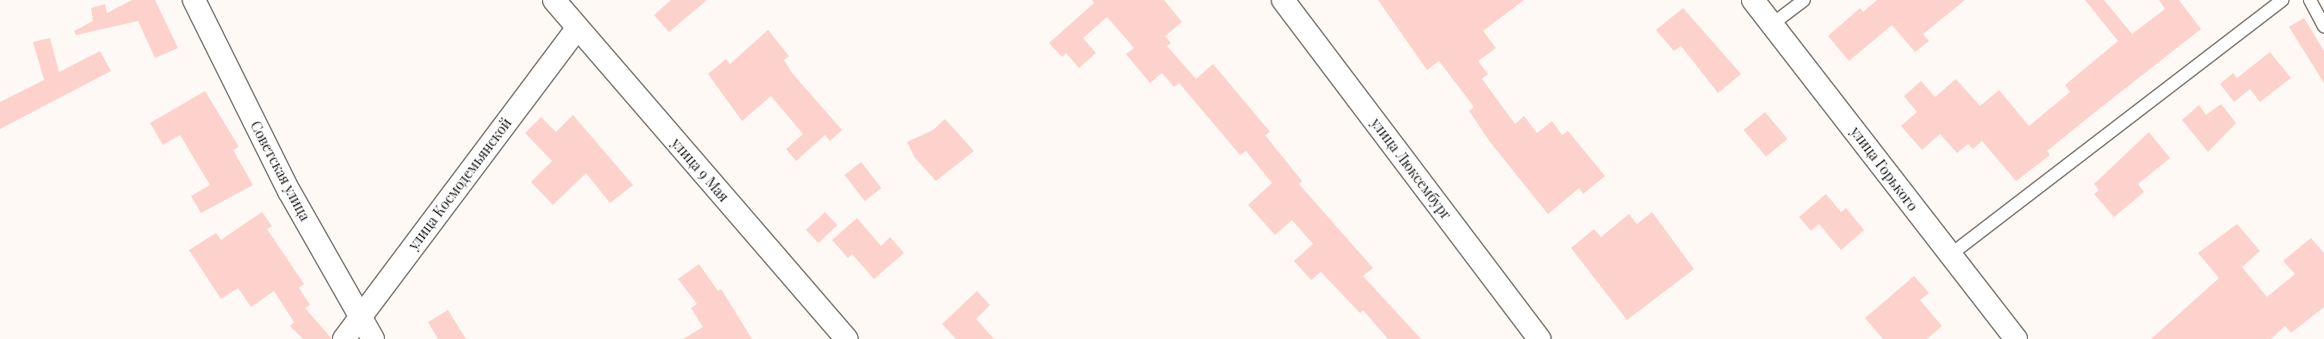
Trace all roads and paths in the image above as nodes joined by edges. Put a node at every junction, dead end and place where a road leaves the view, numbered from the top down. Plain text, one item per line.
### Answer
1 (194, 0) edge
2 (554, 0) edge
3 (1283, 0) edge
4 (1753, 0) edge
5 (1804, 0) edge
6 (2282, 0) edge
7 (2310, 0) edge
8 (1771, 25) junction
9 (2324, 26) edge
10 (577, 29) junction
11 (1950, 255) junction
12 (360, 318) junction
13 (344, 339) edge
14 (373, 339) edge
15 (847, 339) edge
16 (1538, 339) edge
17 (2016, 339) edge

1 - 12 street, Советская улица
2 - 10 street, улица 9 Мая
3 - 16 street, улица Люксембург
4 - 8 street, улица Горького
5 - 8 lane
6 - 11 lane
7 - 9 lane
8 - 11 street, улица Горького
10 - 12 street, улица Космодемьянской
10 - 15 street, улица 9 Мая
11 - 17 street, улица Горького
12 - 13 street, улица Космодемьянской
12 - 14 street, Советская улица

